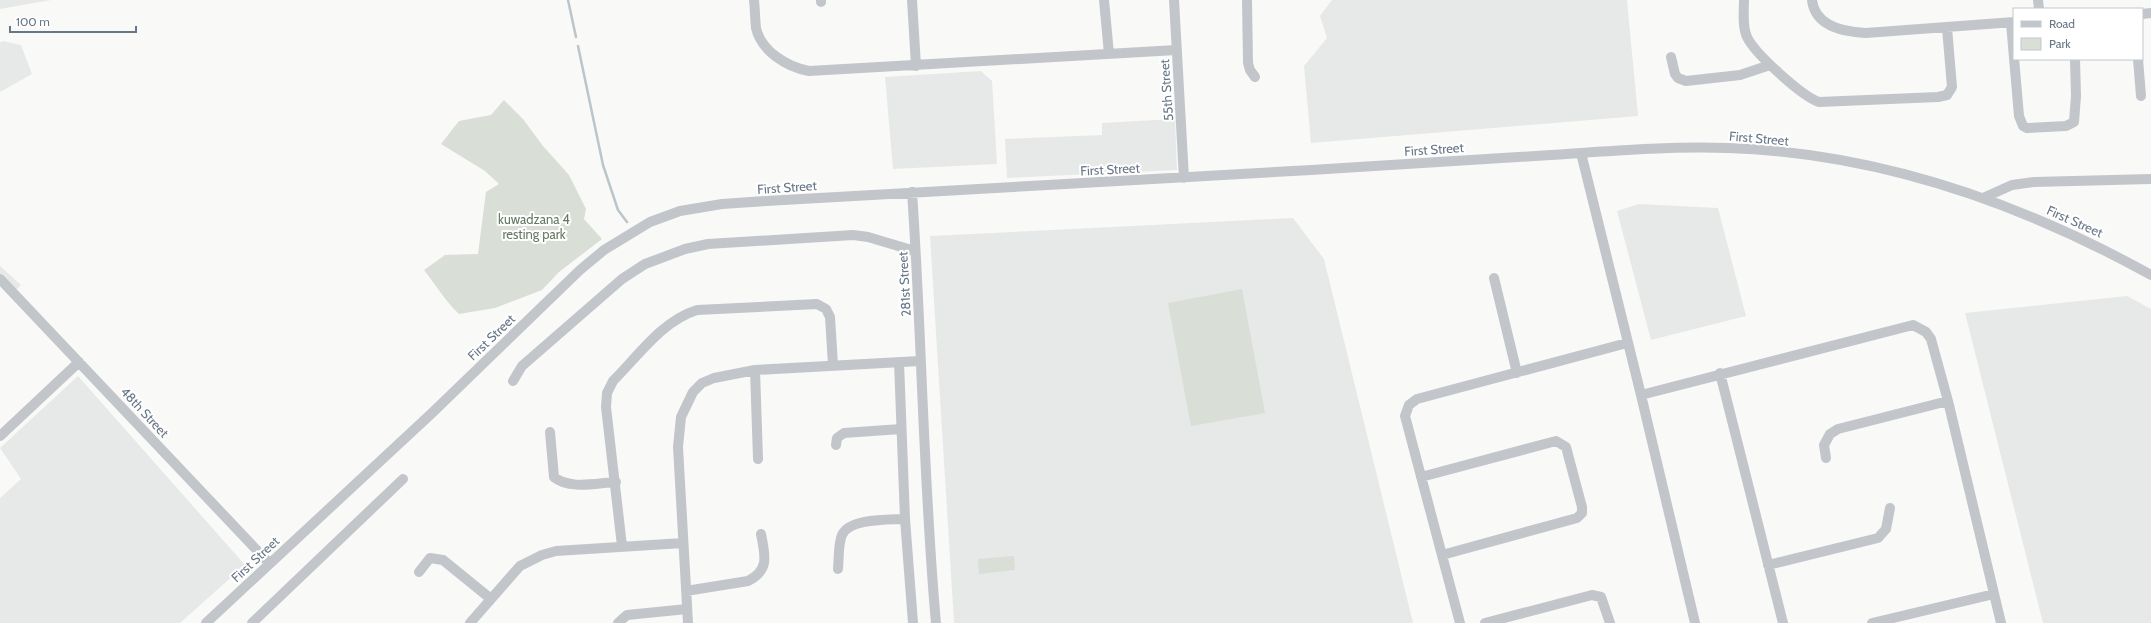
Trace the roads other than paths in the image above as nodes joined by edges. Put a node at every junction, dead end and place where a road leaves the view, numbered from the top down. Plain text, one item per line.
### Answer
1 (754, 0) edge
2 (912, 0) edge
3 (1104, 0) edge
4 (1174, 0) edge
5 (1246, 0) edge
6 (1744, 0) edge
7 (1812, 0) edge
8 (2012, 22) edge
9 (1947, 28) junction
10 (2013, 38) edge
11 (1176, 50) junction
12 (1109, 54) junction
13 (1671, 58) dead end
14 (2014, 60) edge
15 (2074, 60) edge
16 (2138, 60) edge
17 (1770, 65) junction
18 (916, 66) junction
19 (1255, 77) dead end
20 (2141, 96) dead end
21 (1581, 153) junction
22 (1184, 178) junction
23 (2151, 179) edge
24 (912, 192) junction
25 (1983, 198) junction
26 (915, 251) junction
27 (2151, 275) edge
28 (1494, 278) dead end
29 (0, 279) edge
30 (1627, 343) junction
31 (920, 361) junction
32 (79, 362) junction
33 (900, 362) junction
34 (834, 365) junction
35 (755, 370) junction
36 (1518, 373) junction
37 (1720, 373) junction
38 (513, 381) dead end
39 (1641, 395) junction
40 (1948, 401) junction
41 (901, 428) junction
42 (550, 432) dead end
43 (0, 436) edge
44 (836, 445) dead end
45 (1826, 458) dead end
46 (758, 459) dead end
47 (1421, 477) junction
48 (404, 479) dead end
49 (616, 482) junction
50 (1890, 508) dead end
51 (905, 519) junction
52 (761, 534) dead end
53 (683, 543) junction
54 (622, 546) junction
55 (1442, 555) junction
56 (269, 563) junction
57 (1768, 565) junction
58 (838, 569) dead end
59 (419, 572) dead end
60 (686, 591) junction
61 (1994, 594) junction
62 (492, 599) junction
63 (687, 609) junction
64 (206, 623) edge
65 (252, 623) edge
66 (470, 623) edge
67 (618, 623) edge
68 (688, 623) edge
69 (913, 623) edge
70 (936, 623) edge
71 (1460, 623) edge
72 (1485, 623) edge
73 (1610, 623) edge
74 (1695, 623) edge
75 (1783, 623) edge
76 (1872, 623) edge
77 (2001, 623) edge

1 - 18 street
2 - 18 street
3 - 12 street
4 - 11 street, 55th Street
5 - 19 street
6 - 17 street
7 - 9 street
8 - 9 street
8 - 10 street
9 - 17 street
11 - 12 street
11 - 22 street, 55th Street
12 - 18 street
13 - 17 street
14 - 15 street
16 - 20 street
21 - 22 street, First Street
21 - 25 street, First Street
21 - 30 street
22 - 24 street, First Street
23 - 25 street
24 - 26 street, 281st Street
24 - 56 street, First Street
25 - 27 street, First Street
26 - 31 street, 281st Street
26 - 38 street
28 - 36 street
29 - 32 street, 48th Street
30 - 36 street
30 - 39 street
31 - 33 street
31 - 70 street, 281st Street
32 - 43 street
32 - 56 street, 48th Street
33 - 34 street
33 - 41 street
34 - 35 street
34 - 49 street
35 - 46 street
35 - 53 street
36 - 47 street
37 - 39 street
37 - 40 street
37 - 57 street
39 - 74 street
40 - 45 street
40 - 61 street
41 - 44 street
41 - 51 street
42 - 49 street
47 - 55 street
47 - 55 street
48 - 65 street
49 - 54 street
50 - 57 street
51 - 58 street
51 - 69 street
52 - 60 street
53 - 54 street
53 - 60 street
54 - 62 street
55 - 71 street
56 - 64 street, First Street
57 - 75 street
59 - 62 street
60 - 63 street
61 - 76 street
61 - 77 street
62 - 66 street
63 - 67 street
63 - 68 street
72 - 73 street

